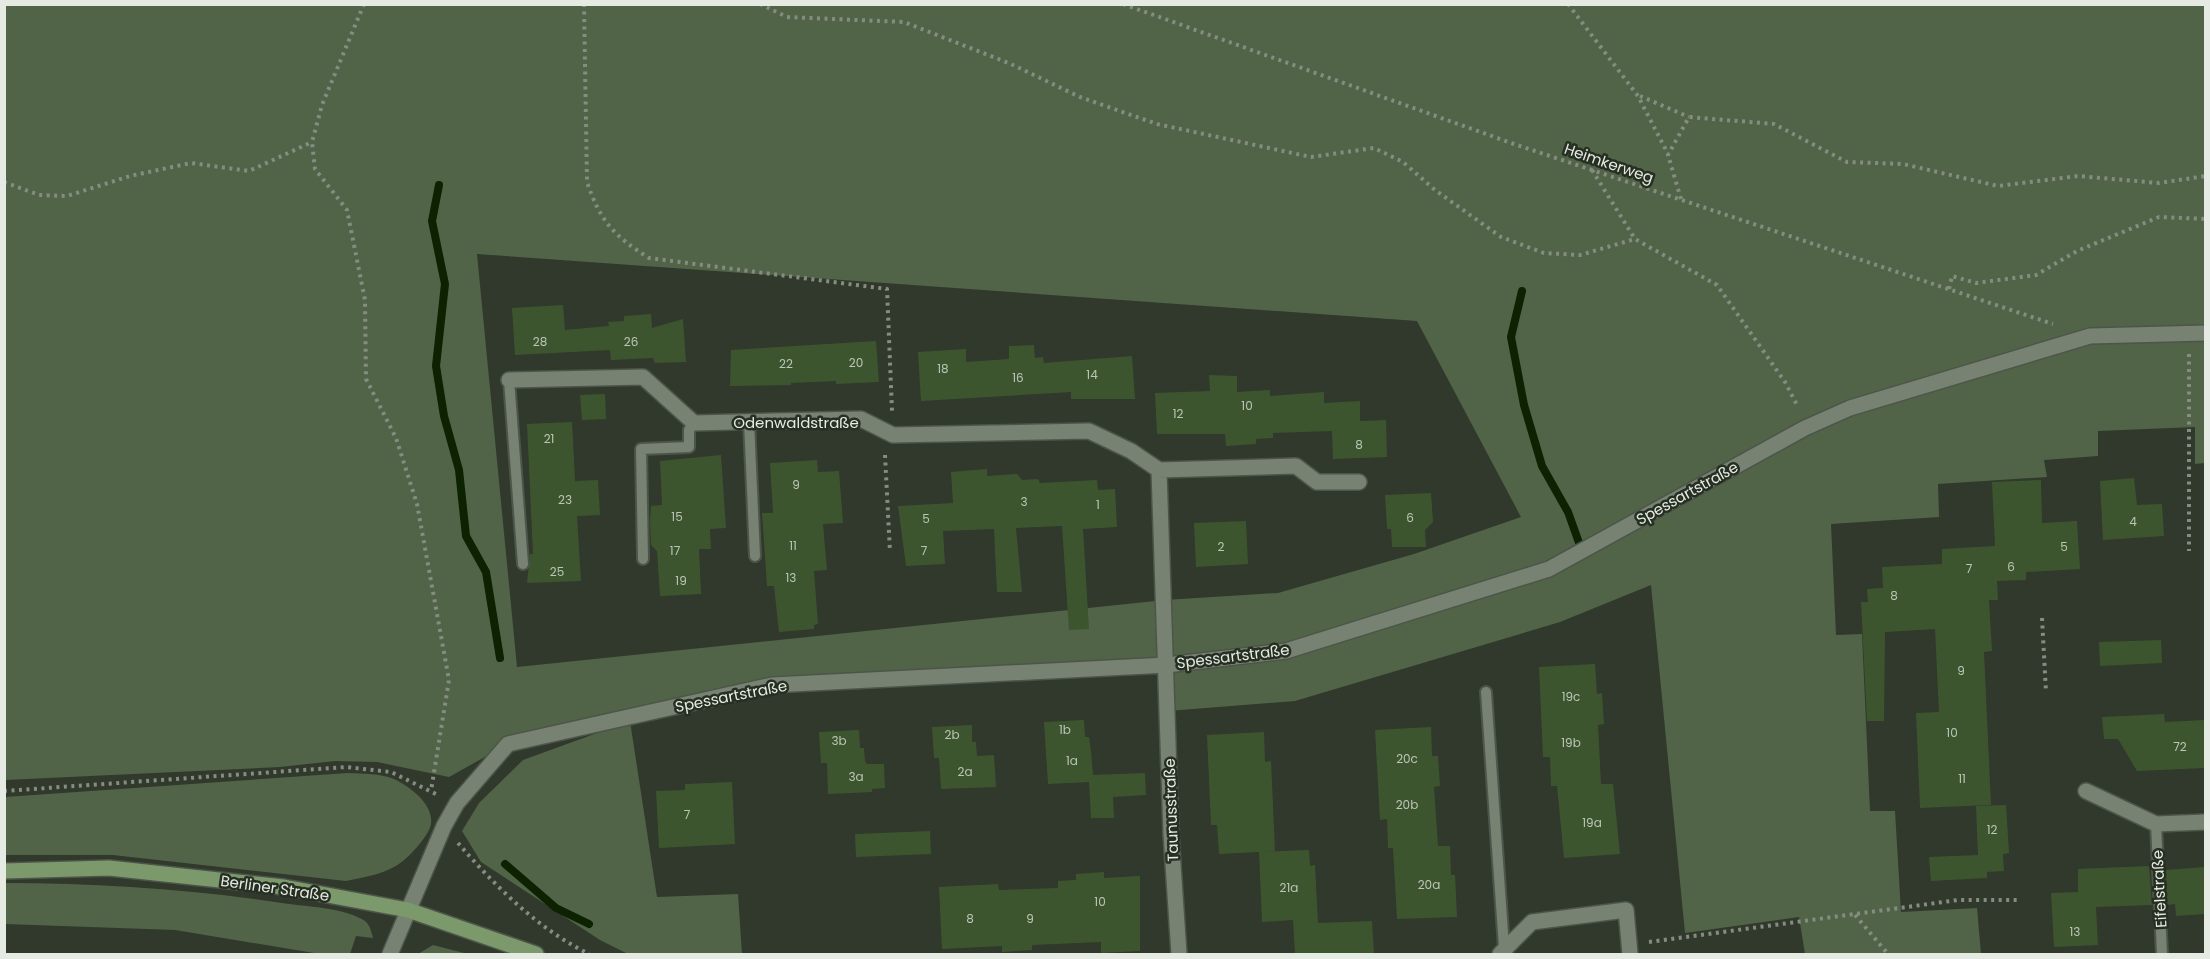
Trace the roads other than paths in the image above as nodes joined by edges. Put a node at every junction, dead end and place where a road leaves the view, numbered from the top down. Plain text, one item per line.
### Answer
1 (2205, 333) edge
2 (510, 380) joint
3 (749, 422) junction
4 (694, 423) junction
5 (1159, 470) junction
6 (1359, 482) dead end
7 (755, 556) dead end
8 (643, 559) dead end
9 (523, 564) dead end
10 (1167, 665) junction
11 (1486, 692) dead end
12 (2086, 791) dead end
13 (2205, 822) edge
14 (2156, 824) junction
15 (4, 870) edge
16 (408, 910) junction
17 (1630, 949) edge
18 (1502, 951) edge
19 (390, 954) edge
20 (536, 954) edge
21 (1179, 954) edge
22 (2162, 954) edge

1 - 10 street, Spessartstraße
2 - 4 street
2 - 9 lane
3 - 4 street, Odenwaldstraße
3 - 5 street, Odenwaldstraße
3 - 7 lane
4 - 8 lane
5 - 6 street
5 - 10 street
10 - 16 street, Spessartstraße
10 - 21 street, Taunusstraße
11 - 18 lane
12 - 14 street
13 - 14 street
14 - 22 lane, Eifelstraße
15 - 16 street, Berliner Straße
16 - 19 street, Spessartstraße
16 - 20 street, Berliner Straße
17 - 18 street

